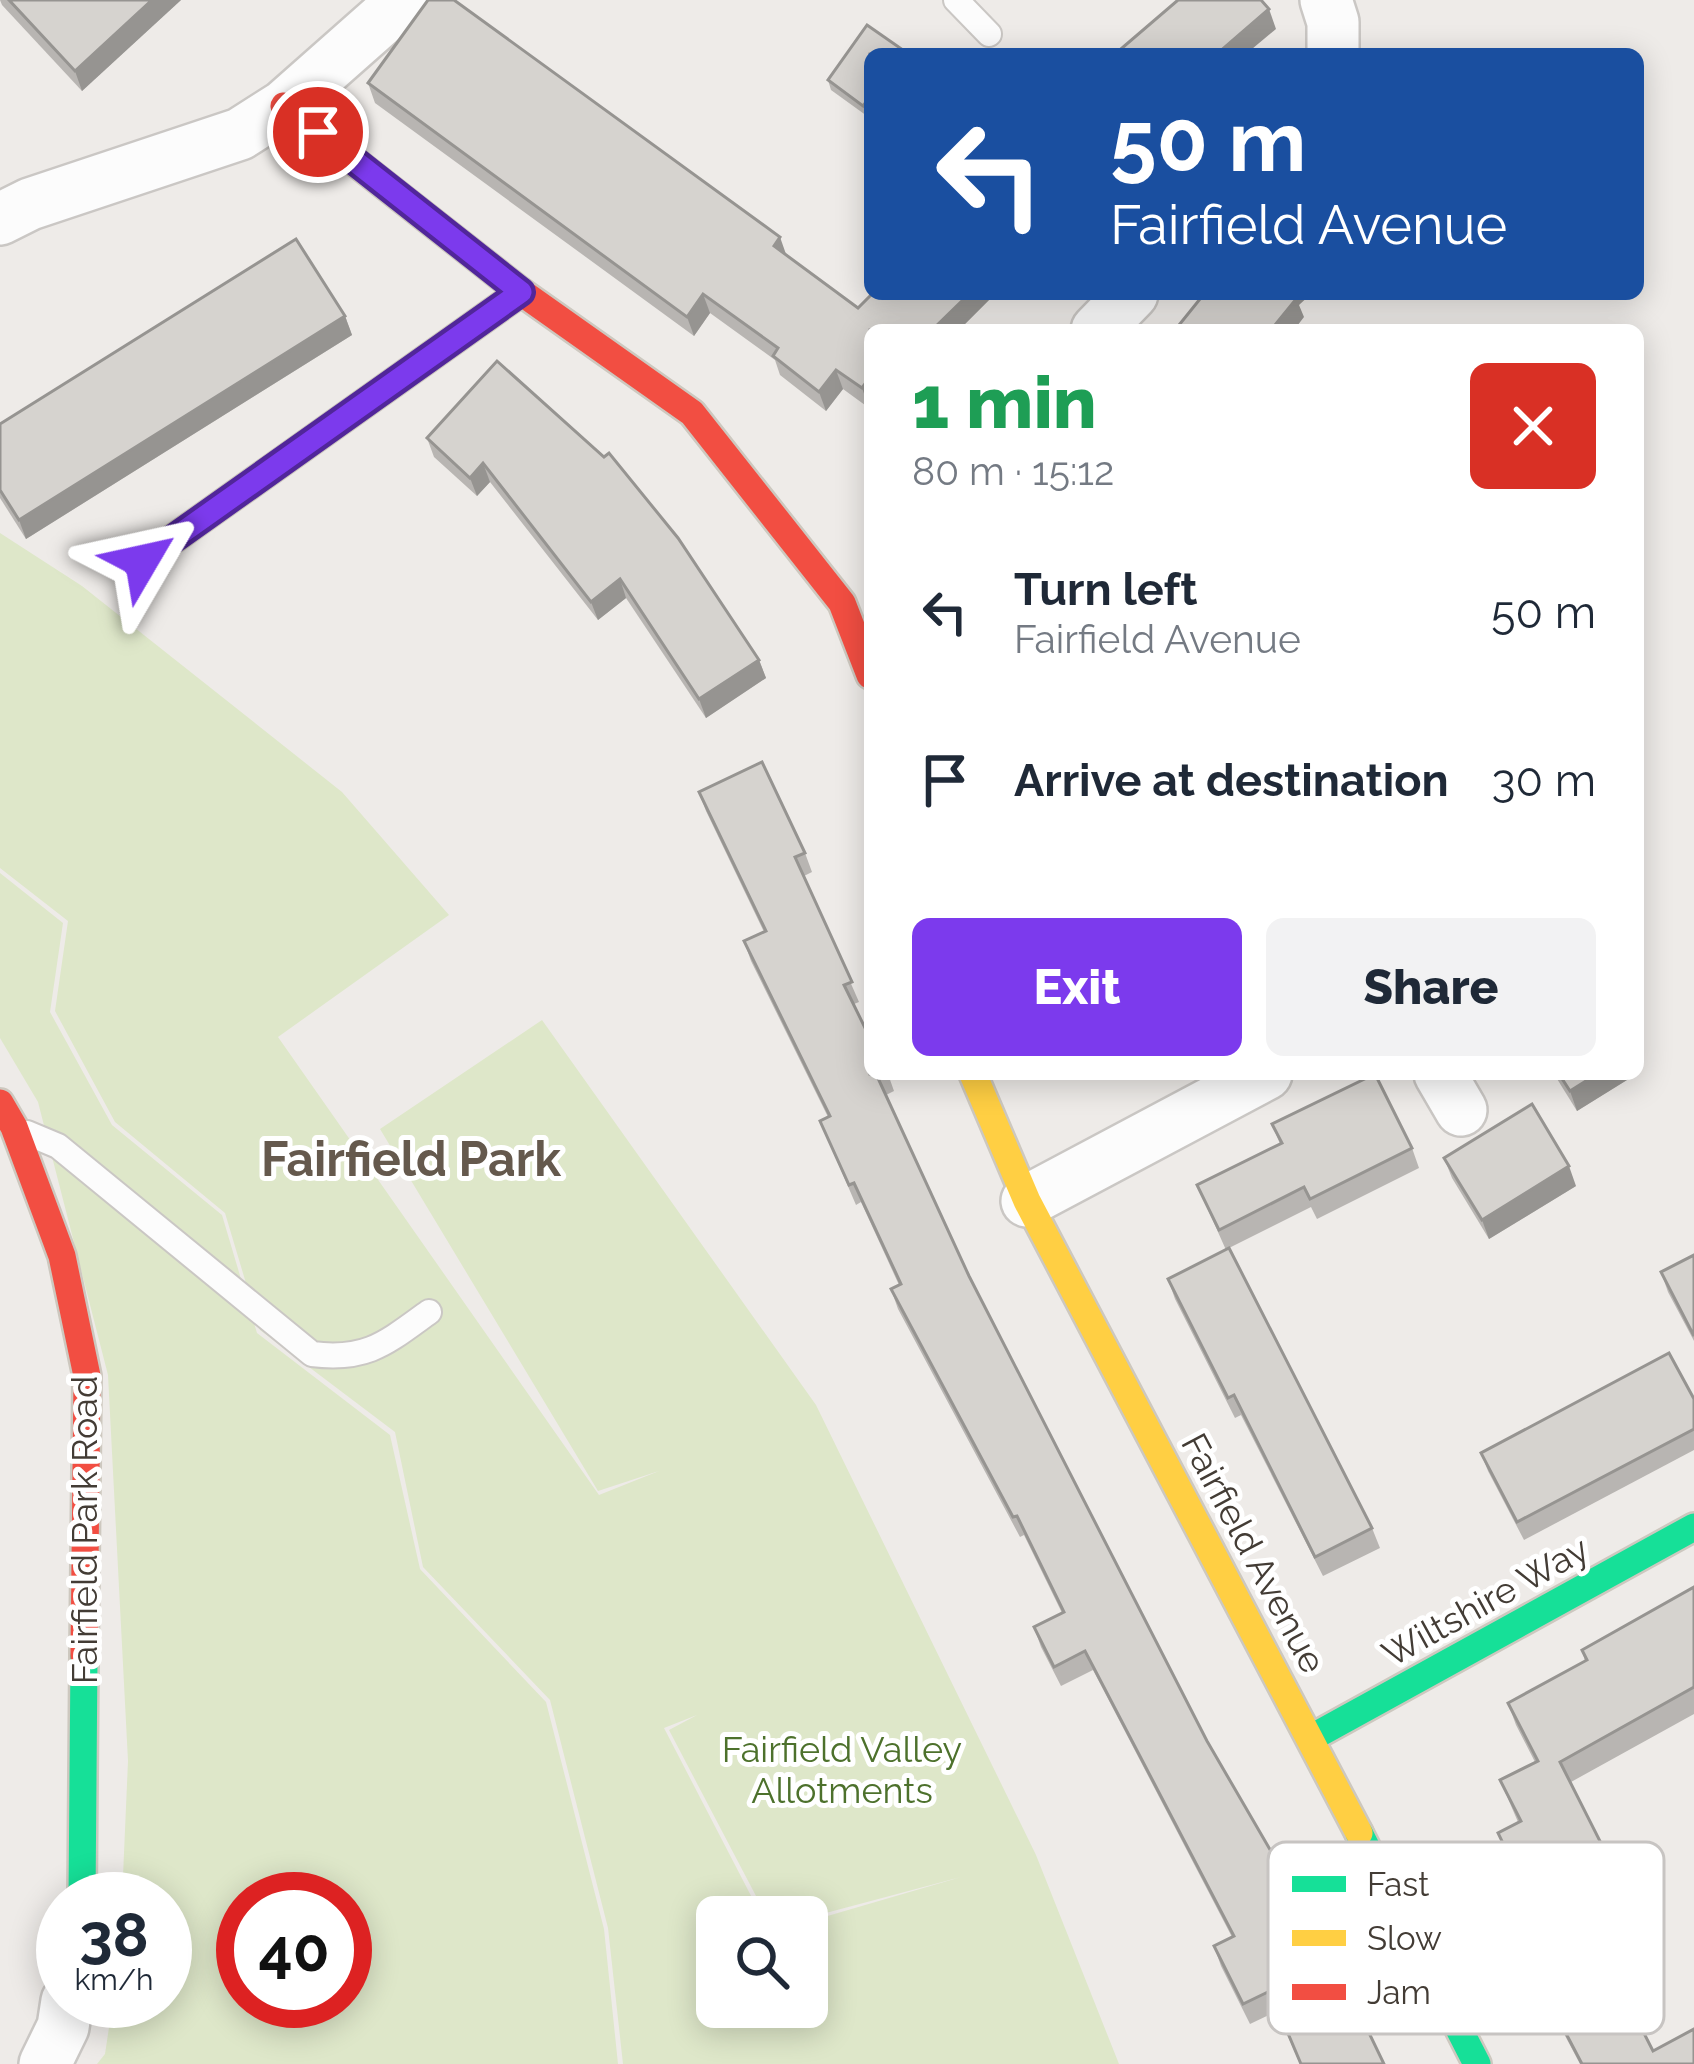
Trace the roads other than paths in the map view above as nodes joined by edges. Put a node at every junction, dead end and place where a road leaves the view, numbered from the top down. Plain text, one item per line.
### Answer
1 (404, 0) edge
2 (956, 0) edge
3 (1326, 0) edge
4 (988, 34) dead end
5 (1333, 48) edge
6 (284, 106) junction
7 (0, 219) edge
8 (521, 292) junction
9 (1126, 300) edge
10 (1103, 324) edge
11 (142, 561) dead end
12 (856, 596) edge
13 (864, 641) edge
14 (976, 1080) edge
15 (1255, 1080) edge
16 (7, 1115) edge
17 (1027, 1202) junction
18 (429, 1312) dead end
19 (1694, 1527) edge
20 (1311, 1738) junction
21 (1364, 1842) edge
22 (82, 1872) edge
23 (63, 2028) edge
24 (1462, 2034) edge
25 (45, 2064) edge
26 (1477, 2064) edge

1 - 6 street
2 - 4 lane
3 - 5 street
6 - 7 street
6 - 8 street
8 - 11 street
8 - 12 street
9 - 10 street
12 - 13 street
14 - 17 street, Fairfield Avenue
15 - 17 street
16 - 18 lane
16 - 22 street, Fairfield Park Road
17 - 20 street, Fairfield Avenue
19 - 20 street, Wiltshire Way
20 - 21 street, Fairfield Avenue
23 - 25 street
24 - 26 street, Fairfield Avenue

